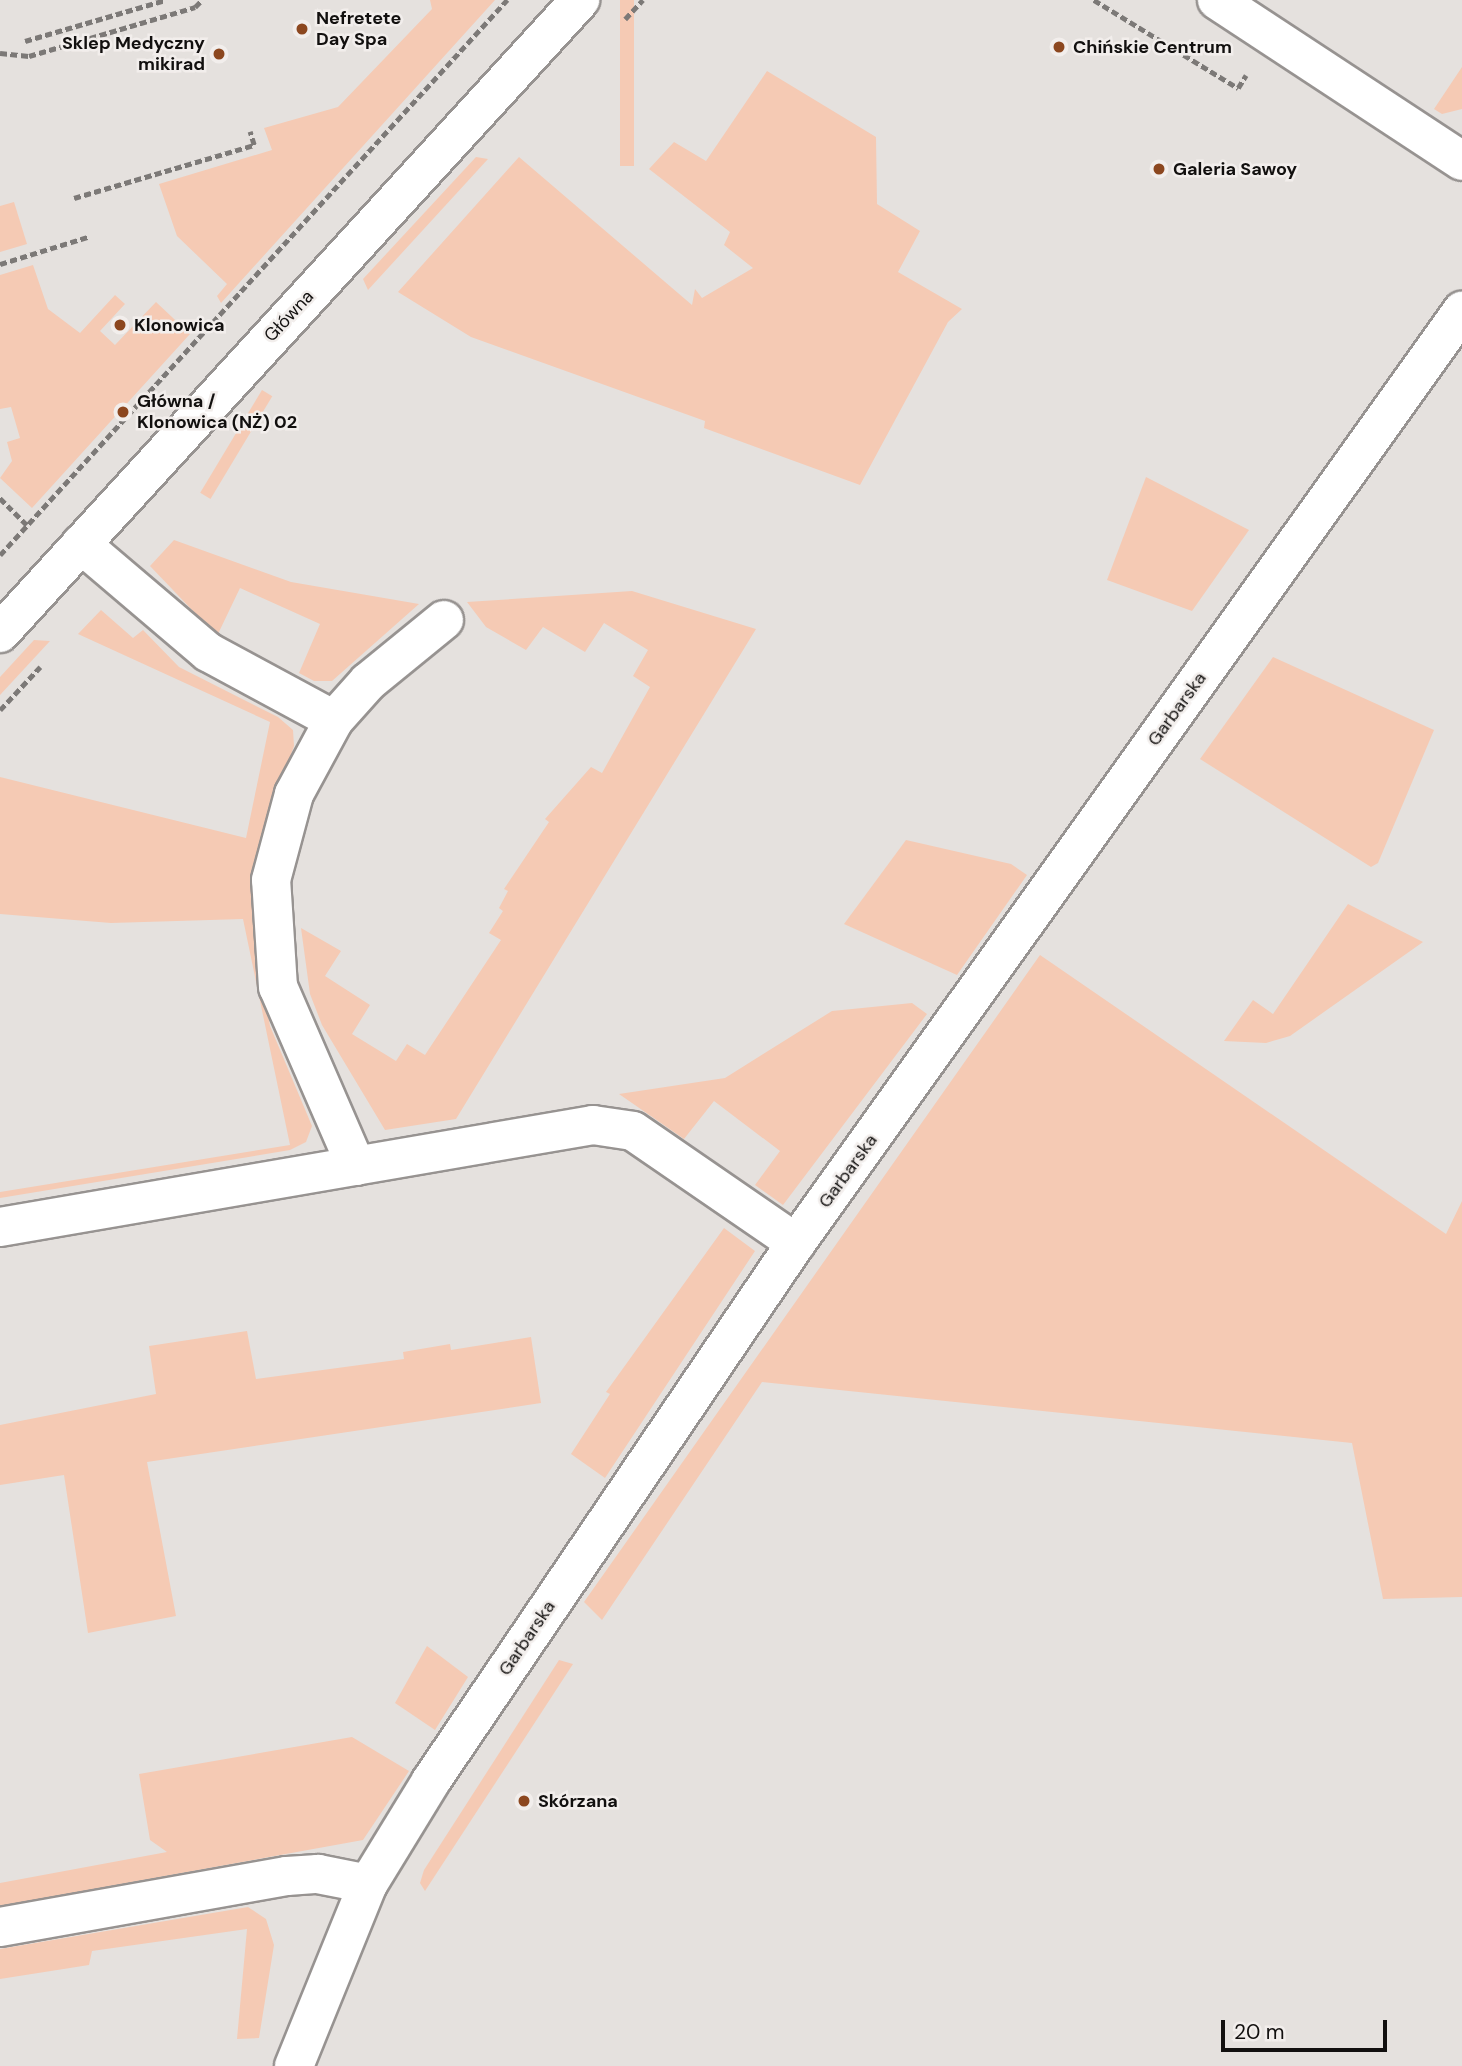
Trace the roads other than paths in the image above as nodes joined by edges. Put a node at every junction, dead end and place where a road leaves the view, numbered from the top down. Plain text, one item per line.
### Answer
1 (580, 0) edge
2 (1217, 0) edge
3 (1462, 161) edge
4 (1462, 311) edge
5 (81, 544) junction
6 (444, 620) dead end
7 (0, 633) edge
8 (334, 720) junction
9 (356, 1166) junction
10 (0, 1227) edge
11 (796, 1243) junction
12 (368, 1885) junction
13 (0, 1927) edge
14 (294, 2066) edge

1 - 5 street, Główna
2 - 3 street
4 - 11 street, Garbarska
5 - 7 street, Główna
5 - 8 street
6 - 8 street
8 - 9 street
9 - 10 street
9 - 11 street
11 - 12 street, Garbarska
12 - 13 street
12 - 14 street, Garbarska

